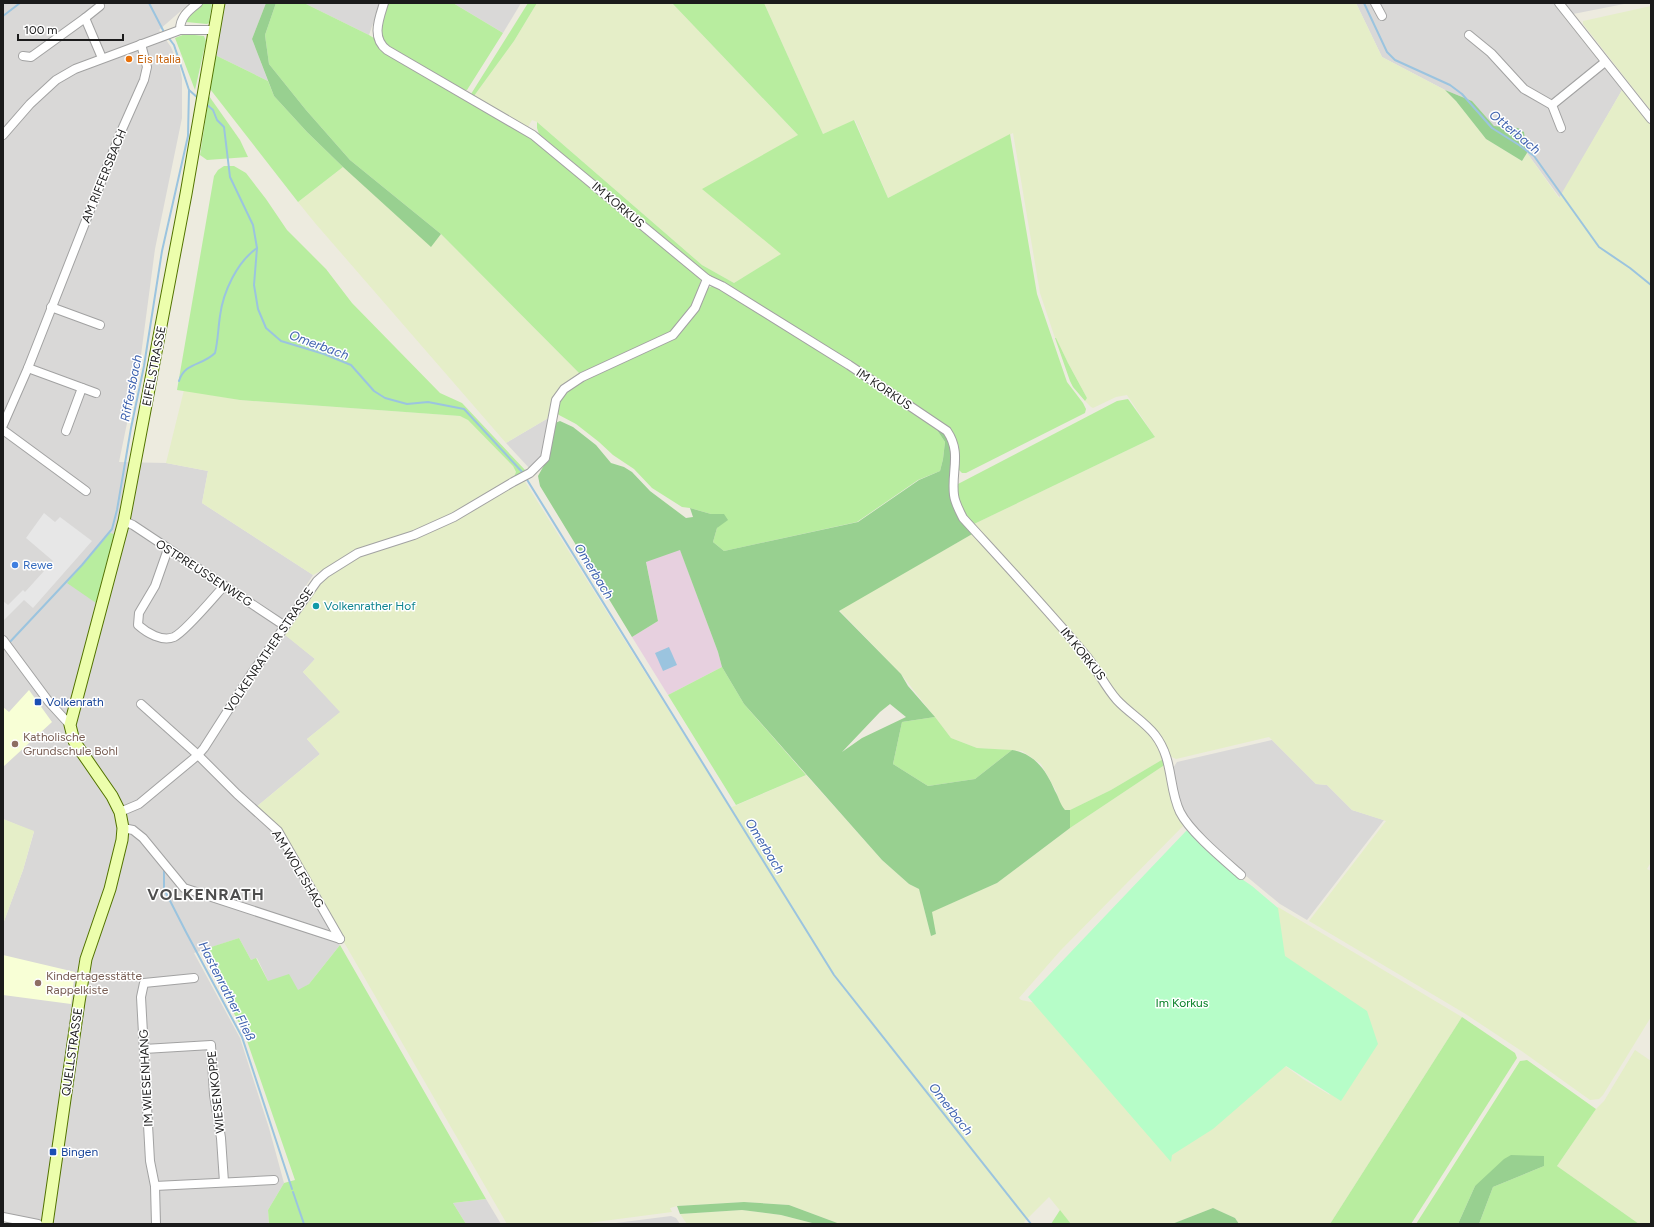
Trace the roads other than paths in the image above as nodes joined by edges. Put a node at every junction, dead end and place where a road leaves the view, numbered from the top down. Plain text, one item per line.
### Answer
1 (198, 3) edge
2 (219, 3) edge
3 (384, 3) edge
4 (1375, 3) edge
5 (1559, 3) edge
6 (100, 6) dead end
7 (1382, 16) dead end
8 (85, 18) junction
9 (215, 30) junction
10 (177, 31) junction
11 (1469, 35) dead end
12 (141, 44) junction
13 (24, 56) dead end
14 (102, 58) junction
15 (1605, 62) junction
16 (1552, 105) junction
17 (1651, 119) edge
18 (1561, 128) dead end
19 (3, 135) edge
20 (707, 279) junction
21 (51, 307) junction
22 (100, 325) dead end
23 (28, 368) junction
24 (82, 388) junction
25 (96, 393) dead end
26 (3, 425) edge
27 (3, 430) edge
28 (66, 431) dead end
29 (86, 492) dead end
30 (124, 521) junction
31 (168, 549) junction
32 (224, 586) junction
33 (285, 626) junction
34 (4, 641) edge
35 (141, 704) dead end
36 (70, 725) junction
37 (198, 755) junction
38 (120, 812) junction
39 (123, 828) junction
40 (1241, 875) dead end
41 (194, 978) dead end
42 (144, 1048) junction
43 (274, 1180) dead end
44 (224, 1182) junction
45 (155, 1186) junction
46 (3, 1217) edge
47 (38, 1224) edge
48 (48, 1224) edge
49 (156, 1224) edge

1 - 10 street
2 - 9 main road, EIFELSTRASSE
3 - 20 street, IM KORKUS
4 - 7 street
5 - 15 street
6 - 8 street
8 - 13 street
8 - 14 street
9 - 10 street
9 - 30 main road, EIFELSTRASSE
10 - 12 street
11 - 16 street
12 - 14 street
12 - 21 street, AM RIFFERSBACH
14 - 19 street
15 - 16 street
15 - 17 street
16 - 18 street
20 - 33 street, VOLKENRATHER STRASSE
20 - 40 street, IM KORKUS
21 - 22 street
21 - 23 street, AM RIFFERSBACH
23 - 24 street
23 - 26 street, AM RIFFERSBACH
24 - 25 street
24 - 28 street
27 - 29 street
30 - 31 street, OSTPREUSSENWEG
30 - 36 main road, EIFELSTRASSE
31 - 32 street, OSTPREUSSENWEG
31 - 32 street
32 - 33 street, OSTPREUSSENWEG
33 - 37 street, VOLKENRATHER STRASSE
34 - 36 street
35 - 37 street
36 - 38 main road, QUELLSTRASSE
37 - 38 street, VOLKENRATHER STRASSE
37 - 39 street, AM WOLFSHAG
38 - 39 main road, QUELLSTRASSE
39 - 48 main road, QUELLSTRASSE
41 - 42 street, IM WIESENHANG
42 - 44 street, WIESENKOPPE
42 - 45 street, IM WIESENHANG
43 - 44 street
44 - 45 street
45 - 49 street, IM WIESENHANG
46 - 47 street

